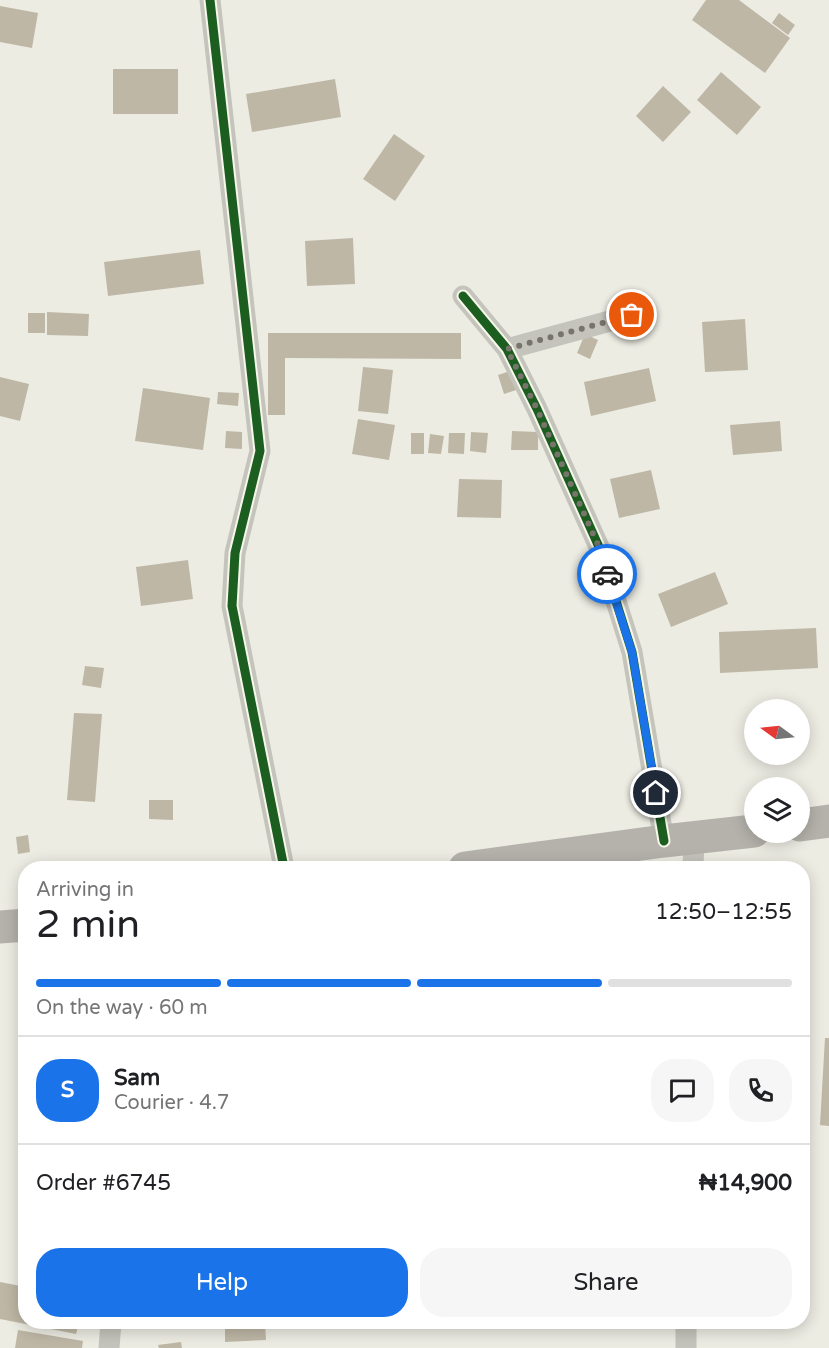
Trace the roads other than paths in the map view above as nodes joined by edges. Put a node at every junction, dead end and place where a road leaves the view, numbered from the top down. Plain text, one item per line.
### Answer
1 (210, 0) edge
2 (464, 296) dead end
3 (529, 346) dead end
4 (507, 349) junction
5 (829, 821) edge
6 (810, 824) edge
7 (744, 834) edge
8 (684, 849) edge
9 (283, 861) edge
10 (546, 861) edge
11 (18, 926) edge
12 (0, 927) edge
13 (110, 1329) edge
14 (686, 1329) edge
15 (109, 1348) edge
16 (686, 1348) edge

1 - 9 street
2 - 4 street
3 - 4 street
4 - 8 street
5 - 6 main road
7 - 8 main road
8 - 10 main road
11 - 12 main road
13 - 15 street
14 - 16 street

